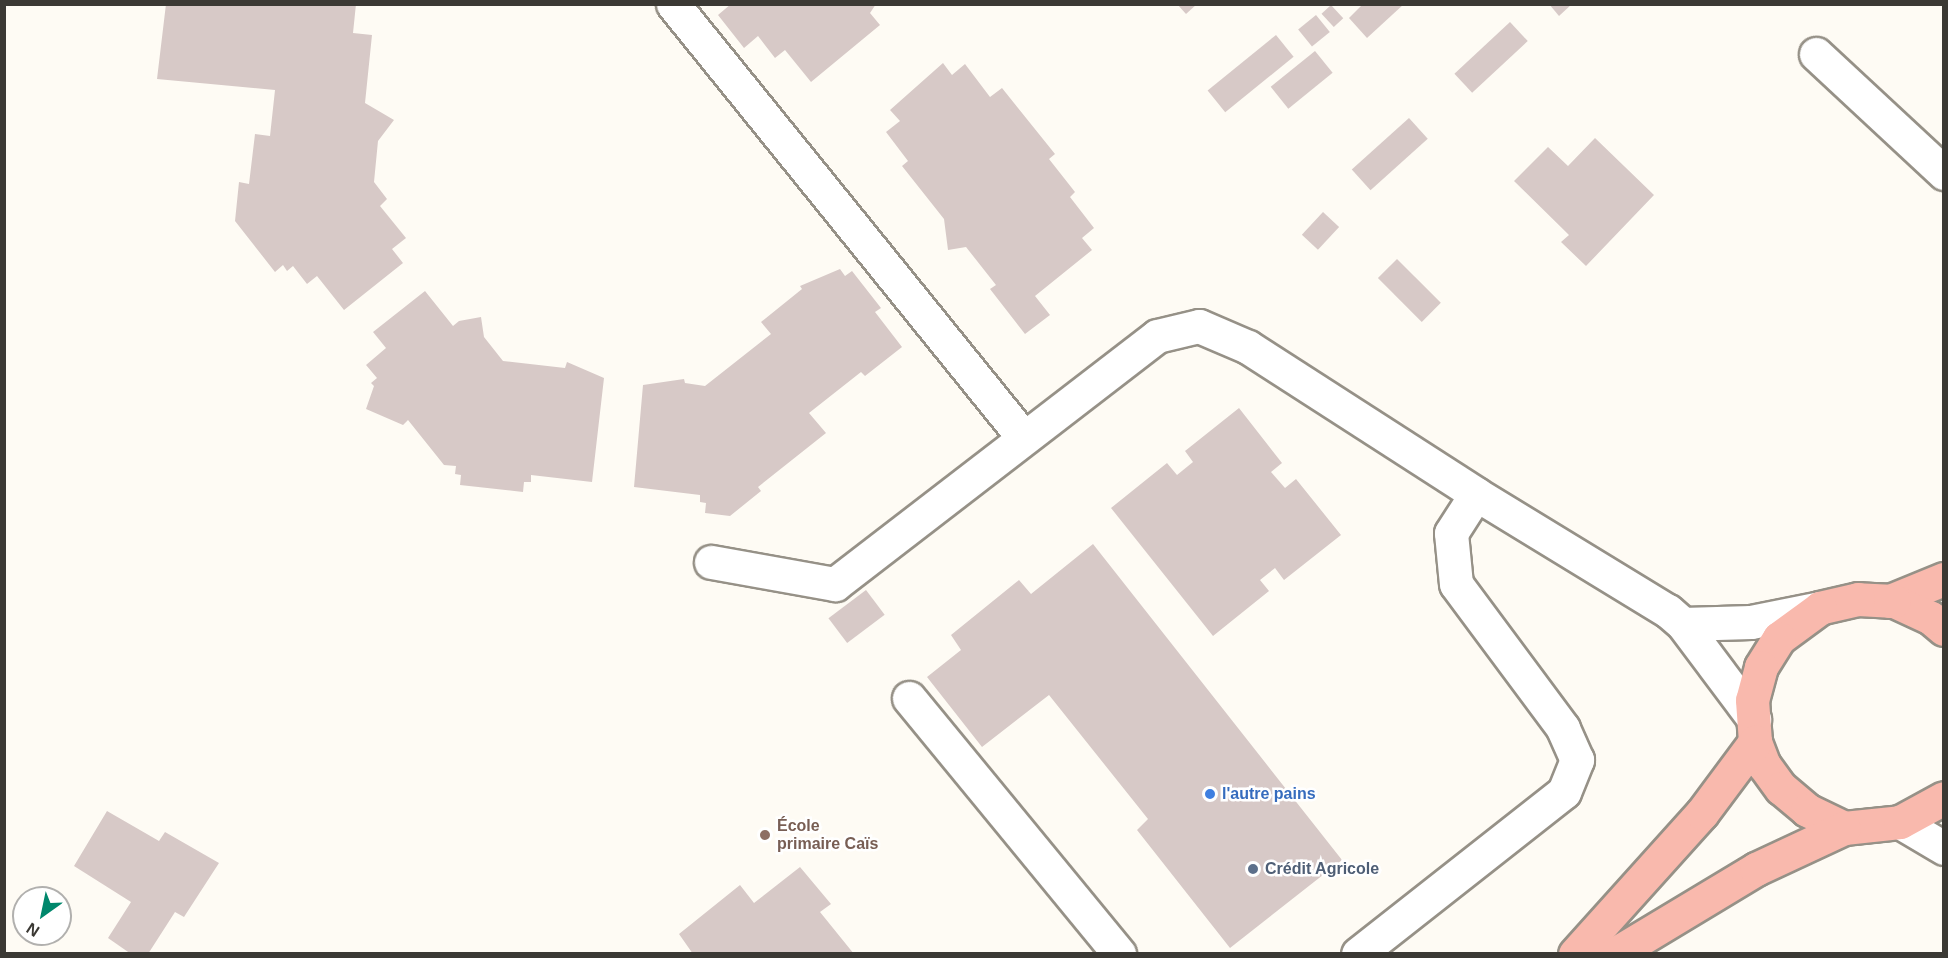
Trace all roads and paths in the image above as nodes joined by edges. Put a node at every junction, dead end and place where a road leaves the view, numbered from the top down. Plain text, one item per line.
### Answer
1 (674, 4) edge
2 (1816, 54) dead end
3 (1944, 173) edge
4 (1024, 438) junction
5 (1476, 494) junction
6 (711, 562) dead end
7 (1944, 579) edge
8 (1890, 601) junction
9 (1820, 608) junction
10 (1683, 624) junction
11 (1944, 629) edge
12 (909, 698) dead end
13 (1754, 730) junction
14 (1944, 798) edge
15 (1900, 822) junction
16 (1844, 828) junction
17 (1944, 848) edge
18 (1119, 954) edge
19 (1358, 954) edge
20 (1575, 954) edge
21 (1615, 954) edge

1 - 4 lane
2 - 3 lane
4 - 5 lane
4 - 6 lane
5 - 10 lane
5 - 19 lane
7 - 8 main road
8 - 9 main road
8 - 11 main road
9 - 10 lane
9 - 13 main road
10 - 13 lane
12 - 18 lane
13 - 16 main road
13 - 20 main road
14 - 15 main road
15 - 16 main road
15 - 17 lane
16 - 21 main road

